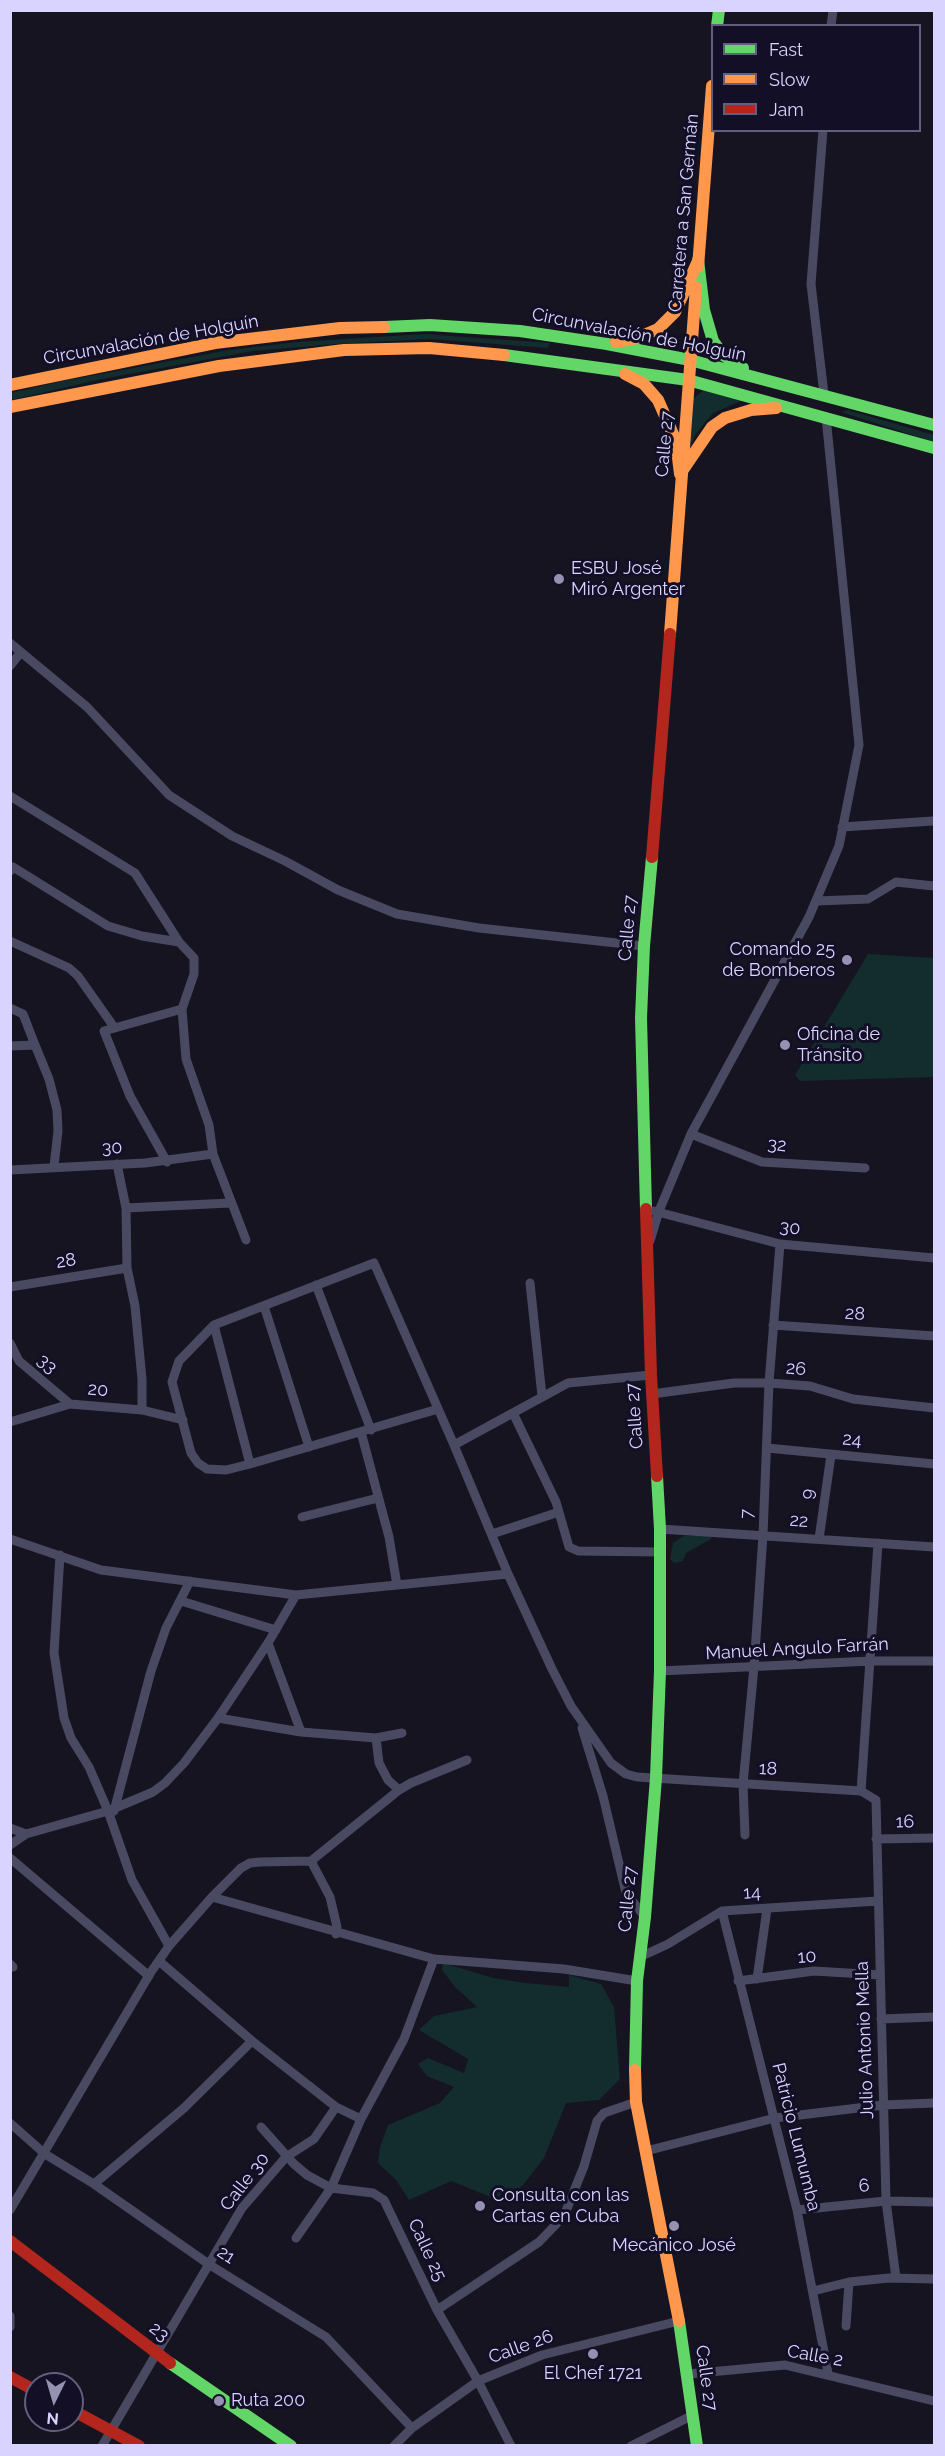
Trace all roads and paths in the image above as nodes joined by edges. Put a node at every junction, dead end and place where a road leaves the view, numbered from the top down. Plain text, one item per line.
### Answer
1 (711, 98) edge
2 (823, 132) edge
3 (698, 260) junction
4 (608, 344) junction
5 (690, 360) junction
6 (614, 368) junction
7 (762, 378) junction
8 (688, 380) junction
9 (10, 385) edge
10 (824, 394) junction
11 (10, 407) edge
12 (789, 407) junction
13 (826, 417) junction
14 (934, 425) edge
15 (934, 448) edge
16 (680, 474) junction
17 (10, 643) edge
18 (21, 652) junction
19 (10, 666) edge
20 (10, 796) edge
21 (933, 821) edge
22 (842, 827) junction
23 (10, 871) edge
24 (934, 886) edge
25 (817, 901) junction
26 (10, 941) edge
27 (178, 942) junction
28 (644, 946) junction
29 (10, 1008) edge
30 (183, 1009) junction
31 (114, 1027) junction
32 (34, 1045) junction
33 (10, 1046) edge
34 (691, 1134) junction
35 (213, 1154) junction
36 (167, 1161) junction
37 (117, 1164) junction
38 (54, 1166) junction
39 (865, 1168) dead end
40 (10, 1170) edge
41 (230, 1203) junction
42 (126, 1208) junction
43 (645, 1210) junction
44 (659, 1211) junction
45 (246, 1240) dead end
46 (780, 1244) junction
47 (646, 1252) junction
48 (934, 1258) edge
49 (127, 1268) junction
50 (530, 1283) dead end
51 (316, 1285) junction
52 (10, 1287) edge
53 (264, 1306) junction
54 (214, 1325) junction
55 (773, 1325) junction
56 (934, 1336) edge
57 (10, 1343) edge
58 (651, 1375) junction
59 (769, 1383) junction
60 (652, 1394) junction
61 (542, 1396) junction
62 (70, 1404) junction
63 (934, 1408) edge
64 (438, 1409) junction
65 (142, 1410) junction
66 (513, 1413) junction
67 (183, 1419) junction
68 (10, 1422) edge
69 (366, 1431) junction
70 (454, 1445) junction
71 (309, 1447) junction
72 (767, 1449) junction
73 (831, 1455) junction
74 (250, 1464) junction
75 (934, 1464) edge
76 (378, 1498) junction
77 (559, 1512) junction
78 (302, 1518) dead end
79 (660, 1529) junction
80 (492, 1534) junction
81 (763, 1535) junction
82 (10, 1539) edge
83 (819, 1539) junction
84 (878, 1543) junction
85 (934, 1547) edge
86 (660, 1552) junction
87 (60, 1555) junction
88 (508, 1574) junction
89 (190, 1581) junction
90 (397, 1584) junction
91 (296, 1595) junction
92 (181, 1601) junction
93 (276, 1630) junction
94 (268, 1643) junction
95 (871, 1661) junction
96 (934, 1661) edge
97 (754, 1667) junction
98 (660, 1671) junction
99 (579, 1717) junction
100 (218, 1718) junction
101 (301, 1732) junction
102 (402, 1733) dead end
103 (376, 1738) junction
104 (467, 1760) dead end
105 (656, 1779) junction
106 (744, 1784) junction
107 (399, 1790) junction
108 (861, 1791) junction
109 (876, 1800) joint
110 (112, 1812) junction
111 (10, 1828) edge
112 (26, 1834) junction
113 (745, 1835) dead end
114 (934, 1838) edge
115 (876, 1839) junction
116 (10, 1845) edge
117 (10, 1858) edge
118 (311, 1861) junction
119 (212, 1897) junction
120 (878, 1901) junction
121 (767, 1909) junction
122 (722, 1911) junction
123 (645, 1917) junction
124 (336, 1934) junction
125 (169, 1946) junction
126 (640, 1957) junction
127 (434, 1959) junction
128 (159, 1961) junction
129 (880, 1975) junction
130 (148, 1976) junction
131 (757, 1979) junction
132 (738, 1981) junction
133 (637, 1982) junction
134 (934, 2017) edge
135 (881, 2019) junction
136 (252, 2041) junction
137 (636, 2102) junction
138 (934, 2103) edge
139 (883, 2105) junction
140 (336, 2107) junction
141 (776, 2118) junction
142 (361, 2119) junction
143 (10, 2124) edge
144 (261, 2127) dead end
145 (646, 2151) junction
146 (45, 2154) junction
147 (286, 2157) junction
148 (94, 2184) junction
149 (331, 2188) junction
150 (886, 2201) junction
151 (934, 2202) edge
152 (10, 2210) edge
153 (797, 2210) junction
154 (296, 2238) dead end
155 (10, 2241) edge
156 (210, 2265) junction
157 (896, 2278) junction
158 (934, 2279) edge
159 (849, 2282) junction
160 (813, 2291) junction
161 (437, 2310) junction
162 (679, 2320) junction
163 (846, 2326) dead end
164 (156, 2353) junction
165 (828, 2373) junction
166 (688, 2374) junction
167 (10, 2377) edge
168 (478, 2381) junction
169 (24, 2385) edge
170 (934, 2401) edge
171 (693, 2415) junction
172 (84, 2417) edge
173 (412, 2428) junction
174 (110, 2431) junction
175 (102, 2445) edge
176 (139, 2445) edge
177 (291, 2445) edge
178 (394, 2445) edge
179 (511, 2445) edge
180 (631, 2445) edge
181 (697, 2445) edge

1 - 3 main road, Carretera a San Germán
2 - 10 street
3 - 4 main road
3 - 5 main road, Carretera a San Germán
3 - 7 main road
4 - 5 main road, Circunvalación de Holguín
4 - 9 main road, Circunvalación de Holguín
5 - 7 main road, Circunvalación de Holguín
5 - 8 main road, Carretera a San Germán
6 - 8 main road, Circunvalación de Holguín
6 - 11 main road, Circunvalación de Holguín
6 - 16 main road
7 - 10 main road, Circunvalación de Holguín
8 - 12 main road, Circunvalación de Holguín
8 - 16 main road, Calle 27
10 - 14 main road, Circunvalación de Holguín
12 - 13 main road, Circunvalación de Holguín
12 - 16 main road
13 - 15 main road, Circunvalación de Holguín
13 - 22 street
16 - 28 main road, Calle 27
17 - 18 street
18 - 19 street
18 - 28 street
20 - 27 street
21 - 22 street
22 - 25 street
23 - 27 street
24 - 25 street
25 - 34 street
26 - 31 street
27 - 30 street
28 - 43 main road, Calle 27
29 - 32 street
30 - 31 street
30 - 35 street
31 - 36 street
32 - 33 street
32 - 38 street
34 - 39 street, 32
34 - 44 street
35 - 36 street, 30
35 - 41 street
36 - 37 street, 30
37 - 38 street, 30
37 - 42 street
38 - 40 street, 30
41 - 42 street
41 - 45 street
42 - 49 street
43 - 44 street, 30
43 - 47 main road, Calle 27
44 - 46 street, 30
44 - 47 street
46 - 48 street, 30
46 - 55 street, 7
47 - 58 main road, Calle 27
49 - 52 street, 28
49 - 65 street
50 - 61 street
51 - 53 street
51 - 64 street
51 - 69 street
53 - 54 street
53 - 71 street
54 - 67 street
54 - 74 street
55 - 56 street, 28
55 - 59 street, 7
57 - 62 street, 33
58 - 60 main road, Calle 27
58 - 61 street
59 - 60 street, 26
59 - 63 street, 26
59 - 72 street, 7
60 - 79 main road, Calle 27
61 - 66 street
62 - 65 street, 20
62 - 68 street, 20
64 - 69 street
64 - 70 street
65 - 67 street, 20
66 - 70 street
66 - 77 street
67 - 74 street
69 - 71 street
69 - 76 street
70 - 80 street
71 - 74 street
72 - 73 street, 24
72 - 81 street, 7
73 - 75 street, 24
73 - 83 street, 9
76 - 78 street
76 - 90 street
77 - 80 street
77 - 86 street
79 - 81 street, 22
79 - 86 main road, Calle 27
80 - 88 street
81 - 83 street, 22
81 - 97 street, 7
82 - 87 street
83 - 84 street, 22
84 - 85 street, 22
84 - 95 street
86 - 98 main road, Calle 27
87 - 89 street
87 - 110 street
88 - 90 street
88 - 99 street
89 - 91 street
89 - 92 street
90 - 91 street
91 - 93 street
92 - 93 street
92 - 110 street
93 - 94 street
94 - 100 street
94 - 101 street
95 - 96 street, Manuel Angulo Farrán
95 - 97 street, Manuel Angulo Farrán
95 - 108 street
97 - 98 street, Manuel Angulo Farrán
97 - 106 street, 7
98 - 105 main road, Calle 27
99 - 105 street, 18
99 - 123 street
100 - 101 street
100 - 110 street
101 - 103 street
102 - 103 street
103 - 107 street
104 - 107 street
105 - 106 street, 18
105 - 123 main road, Calle 27
106 - 108 street, 18
106 - 113 street, 7
107 - 118 street
108 - 109 street, 18
109 - 115 street, Julio Antonio Mella
110 - 112 street
110 - 125 street
111 - 112 street
112 - 116 street
114 - 115 street, 16
115 - 120 street, Julio Antonio Mella
117 - 130 street
118 - 119 street
118 - 124 street
119 - 124 street
119 - 125 street
120 - 121 street, 14
120 - 129 street, Julio Antonio Mella
121 - 122 street, 14
121 - 131 street
122 - 126 street, 14
122 - 132 street, Patricio Lumumba
123 - 126 main road, Calle 27
124 - 127 street
125 - 128 street
126 - 133 main road, Calle 27
127 - 133 street
127 - 142 street
128 - 130 street
128 - 136 street
129 - 131 street, 10
129 - 135 street, Julio Antonio Mella
130 - 146 street
131 - 132 street, 10
132 - 141 street, Patricio Lumumba
133 - 137 main road, Calle 27
134 - 135 street
135 - 139 street, Julio Antonio Mella
136 - 140 street
136 - 148 street
137 - 145 main road, Calle 27
137 - 161 street
138 - 139 street
139 - 141 street
139 - 150 street, Julio Antonio Mella
140 - 142 street
140 - 147 street, Calle 30
141 - 145 street
141 - 153 street, Patricio Lumumba
142 - 149 street
143 - 146 street, 21
144 - 147 street, Calle 25
145 - 162 main road, Calle 27
146 - 148 street, 21
146 - 152 street
147 - 149 street, Calle 25
147 - 156 street, Calle 30
148 - 156 street, 21
149 - 154 street
149 - 161 street, Calle 25
150 - 151 street, 6
150 - 153 street, 6
150 - 157 street, Julio Antonio Mella
153 - 160 street, Patricio Lumumba
155 - 164 main road, 23
156 - 164 street, Calle 30
156 - 173 street, 21
157 - 158 street
157 - 159 street
159 - 160 street
159 - 163 street
160 - 165 street, Patricio Lumumba
161 - 168 street, Calle 25
162 - 166 main road, Calle 27
162 - 168 street, Calle 26
164 - 174 street, Calle 30
164 - 177 main road, 23
165 - 166 street, Calle 2
165 - 170 street, Calle 2
166 - 171 main road, Calle 27
167 - 169 main road
168 - 173 street, Calle 26
168 - 179 street, Calle 25
171 - 180 street
171 - 181 main road, Calle 27
172 - 174 main road
173 - 178 street, Calle 26
174 - 175 street, Calle 30
174 - 176 main road

